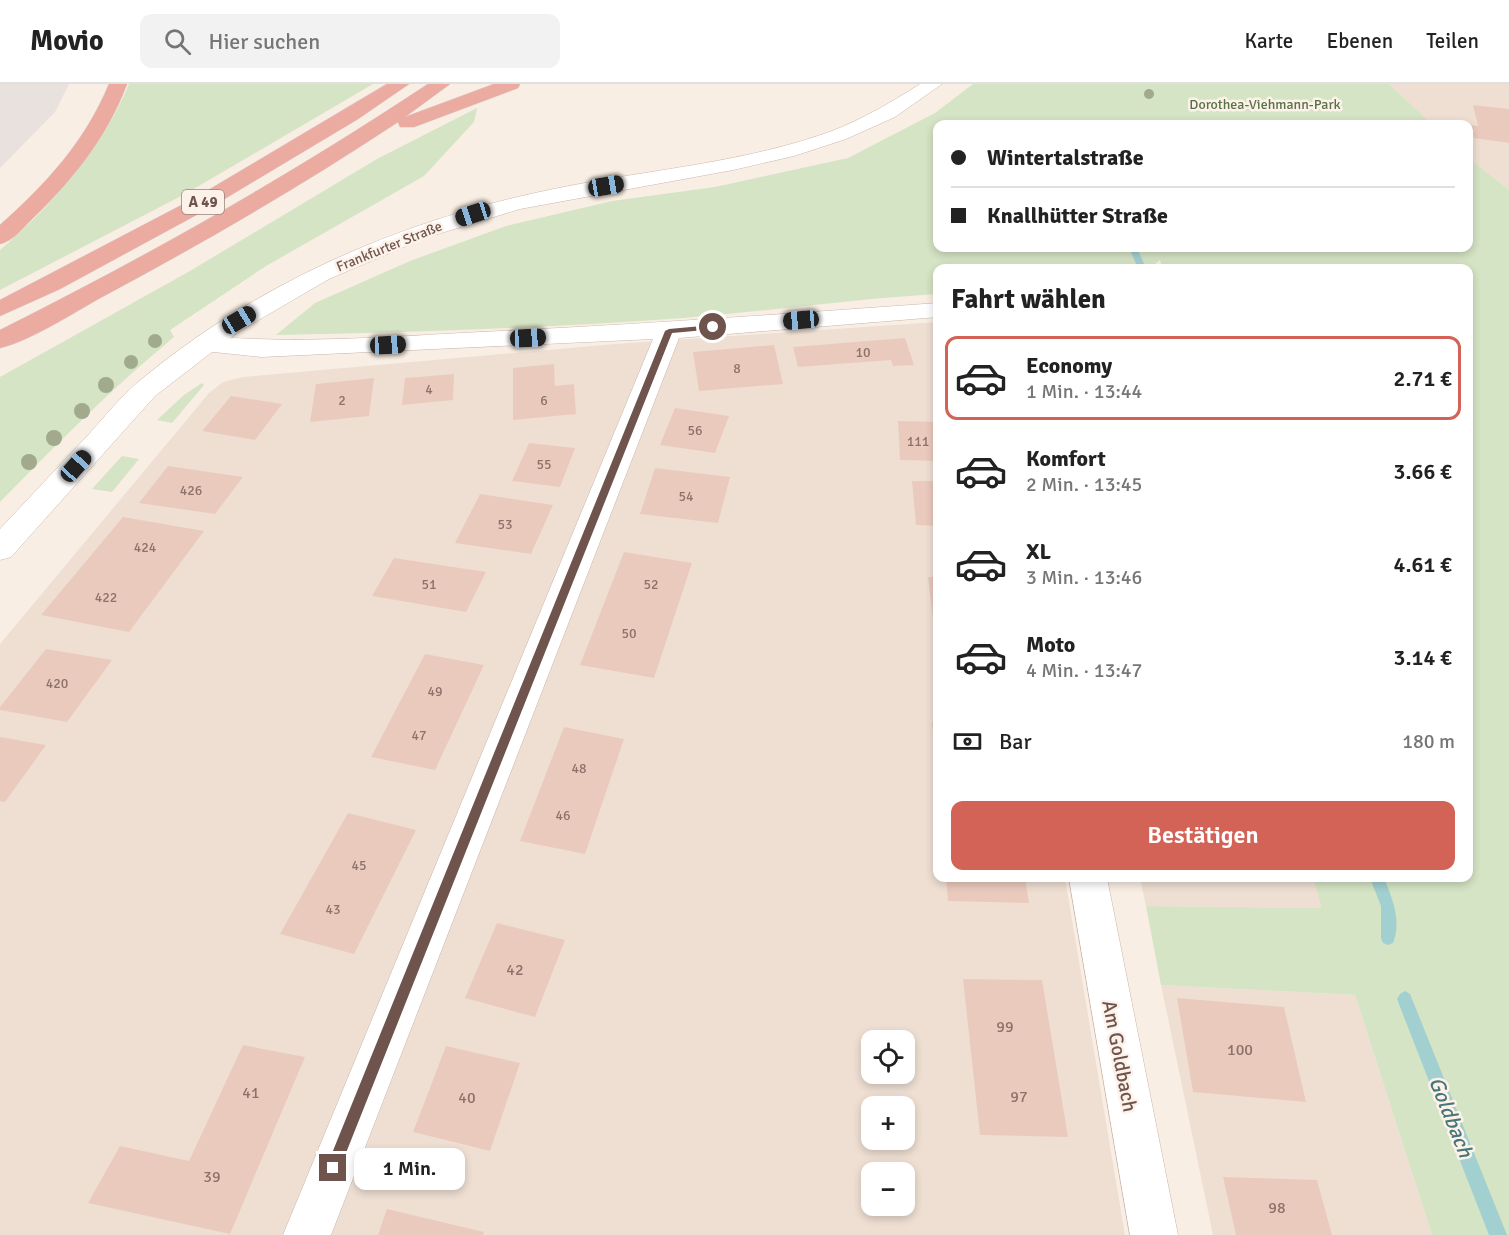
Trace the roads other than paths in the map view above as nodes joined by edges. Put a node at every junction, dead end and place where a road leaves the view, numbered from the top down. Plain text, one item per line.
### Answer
1 (118, 84) edge
2 (400, 84) edge
3 (441, 84) edge
4 (511, 84) edge
5 (933, 84) edge
6 (346, 146) junction
7 (0, 237) edge
8 (0, 309) edge
9 (933, 310) edge
10 (669, 331) junction
11 (0, 340) edge
12 (204, 344) junction
13 (0, 549) edge
14 (1089, 882) edge
15 (307, 1235) edge
16 (1154, 1235) edge

1 - 7 highway
2 - 8 highway, A 49
3 - 6 highway, A 49
4 - 6 highway
5 - 12 street, Frankfurter Straße
6 - 11 highway, A 49
9 - 10 street
10 - 12 street
10 - 15 street
12 - 13 street, Frankfurter Straße
14 - 16 street, Am Goldbach

